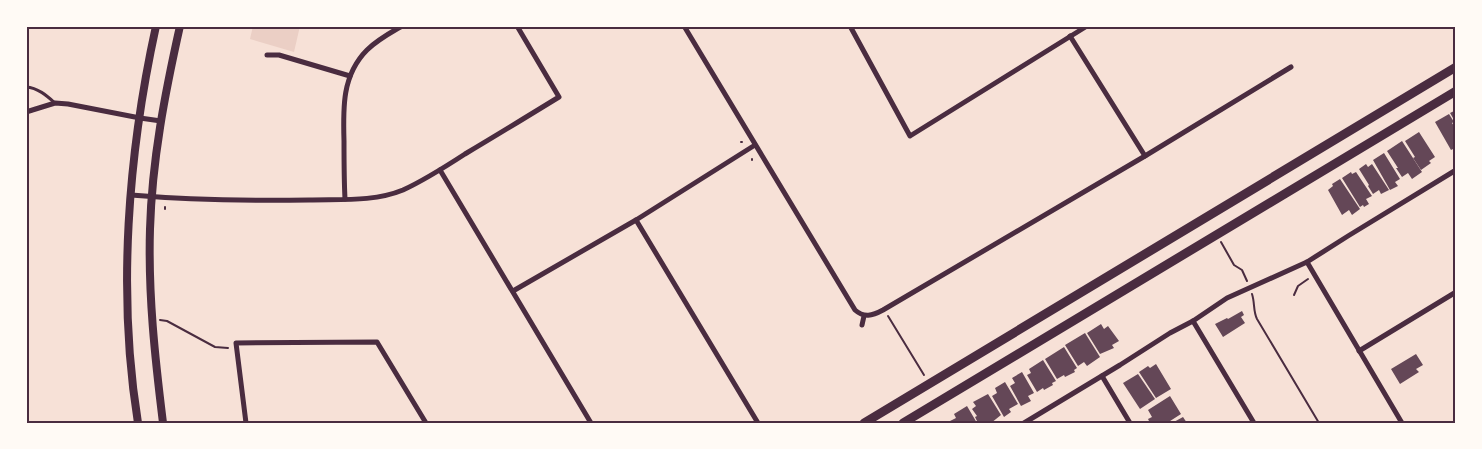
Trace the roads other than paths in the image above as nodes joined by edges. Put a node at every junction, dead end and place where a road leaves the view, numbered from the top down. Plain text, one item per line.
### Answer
1 (156, 26) edge
2 (180, 26) edge
3 (402, 26) edge
4 (517, 26) edge
5 (684, 26) edge
6 (850, 26) edge
7 (1087, 26) edge
8 (1070, 36) junction
9 (266, 56) dead end
10 (1291, 67) dead end
11 (1456, 67) edge
12 (350, 76) junction
13 (26, 87) edge
14 (1456, 91) edge
15 (55, 103) junction
16 (26, 112) edge
17 (140, 118) junction
18 (161, 121) junction
19 (755, 145) junction
20 (1145, 156) junction
21 (440, 170) junction
22 (1456, 170) edge
23 (131, 195) junction
24 (152, 197) junction
25 (345, 199) junction
26 (636, 220) junction
27 (1307, 262) junction
28 (513, 291) junction
29 (1456, 292) edge
30 (864, 316) junction
31 (1192, 321) junction
32 (862, 325) dead end
33 (1359, 350) junction
34 (1102, 376) junction
35 (138, 423) edge
36 (163, 423) edge
37 (246, 423) edge
38 (426, 423) edge
39 (591, 423) edge
40 (758, 423) edge
41 (864, 423) edge
42 (903, 423) edge
43 (1024, 423) edge
44 (1130, 423) edge
45 (1254, 423) edge
46 (1402, 423) edge

1 - 17 main road
2 - 18 main road
3 - 12 street
4 - 21 street
5 - 19 street
6 - 8 street
7 - 8 street
8 - 20 street
9 - 12 street
10 - 20 street
11 - 41 main road
12 - 25 street
13 - 15 lane
14 - 42 main road
15 - 16 street
15 - 17 street
17 - 18 street
17 - 23 main road
18 - 24 main road
19 - 26 street
19 - 30 street
20 - 30 street
21 - 25 street
21 - 28 street
22 - 27 street
23 - 24 street
23 - 35 main road
24 - 25 street
24 - 36 main road
26 - 28 street
26 - 40 street
27 - 31 street
27 - 33 street
28 - 39 street
29 - 33 street
30 - 32 street
31 - 34 street
31 - 45 street
33 - 46 street
34 - 43 street
34 - 44 street
37 - 38 street

